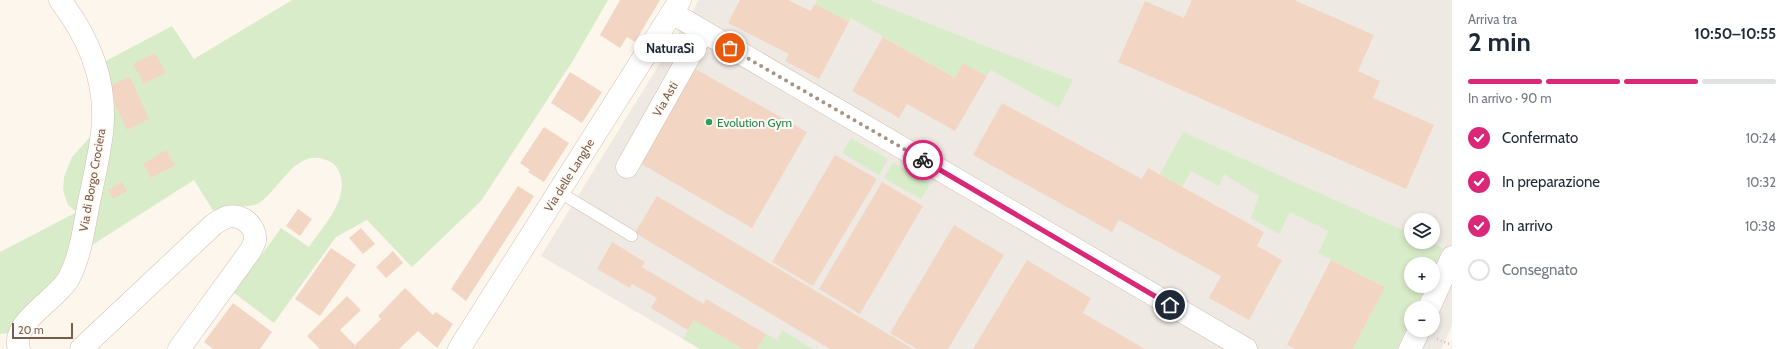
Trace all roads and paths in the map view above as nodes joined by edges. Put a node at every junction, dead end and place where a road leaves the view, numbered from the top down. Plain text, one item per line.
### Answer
1 (60, 0) edge
2 (676, 7) edge
3 (703, 32) junction
4 (627, 167) dead end
5 (559, 192) junction
6 (632, 236) dead end
7 (1452, 258) edge
8 (1432, 301) edge
9 (1416, 337) edge
10 (19, 349) edge
11 (81, 349) edge
12 (179, 349) edge
13 (459, 349) edge
14 (1246, 349) edge
15 (1410, 349) edge

1 - 10 street, Via di Borgo Crociera
2 - 3 street
2 - 5 street, Via delle Langhe
3 - 4 street, Via Asti
3 - 14 street
5 - 6 lane
5 - 13 street, Via delle Langhe
7 - 8 street
9 - 15 street
11 - 12 street

